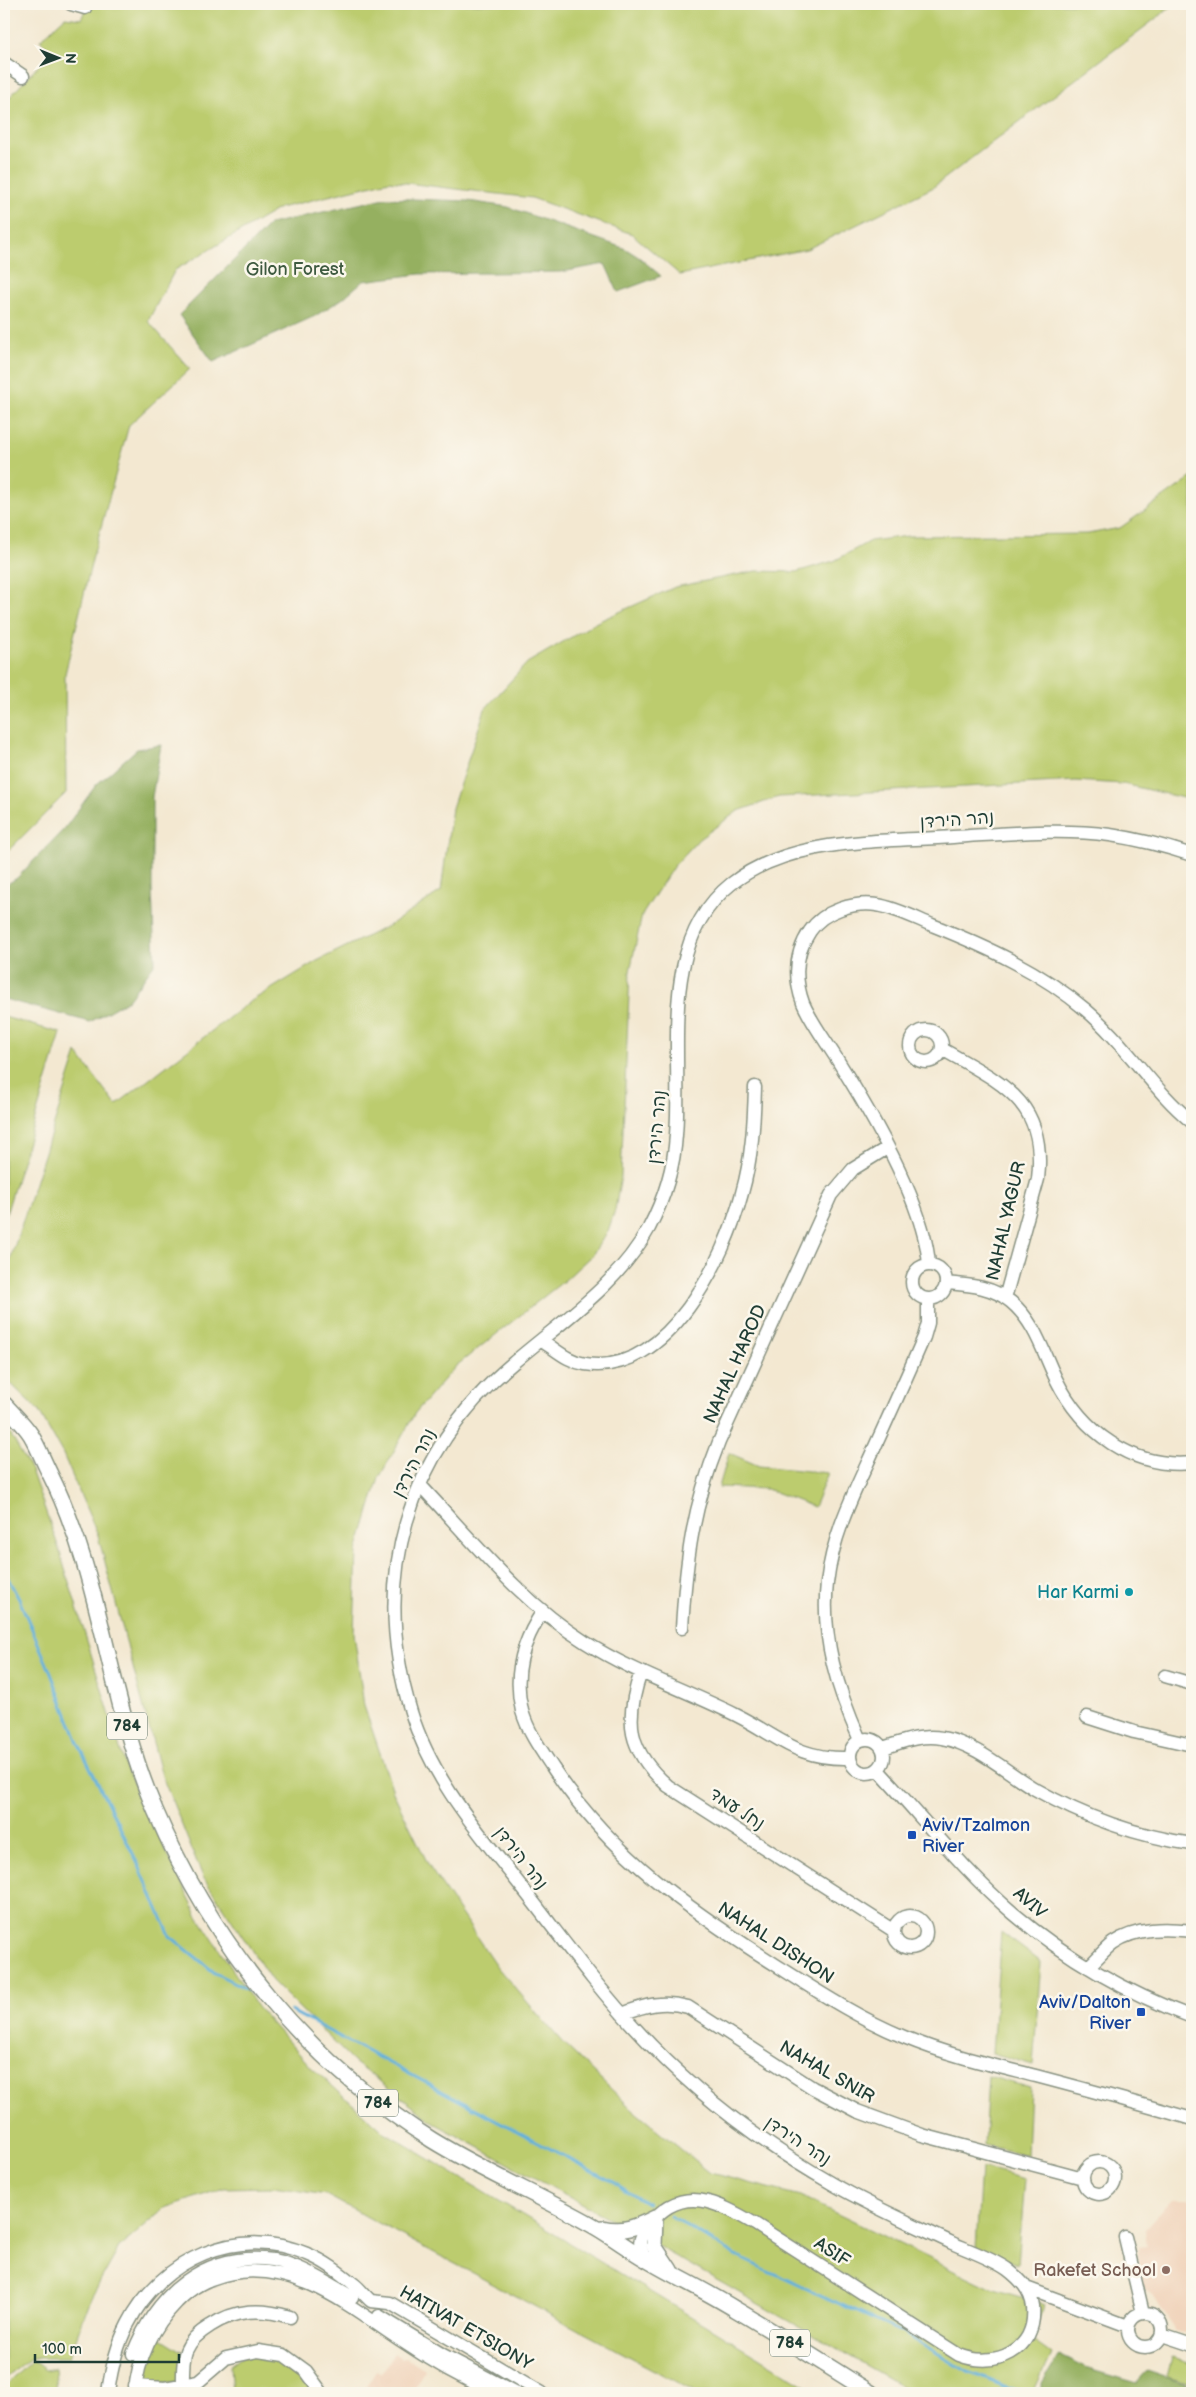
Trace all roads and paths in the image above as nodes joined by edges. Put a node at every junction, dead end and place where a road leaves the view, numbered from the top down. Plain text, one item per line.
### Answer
1 (71, 4) edge
2 (85, 8) dead end
3 (4, 63) edge
4 (23, 76) dead end
5 (1192, 855) edge
6 (942, 1049) dead end
7 (755, 1087) dead end
8 (1192, 1122) edge
9 (887, 1148) junction
10 (929, 1265) junction
11 (946, 1283) junction
12 (1006, 1298) junction
13 (928, 1300) junction
14 (542, 1341) junction
15 (4, 1404) edge
16 (1192, 1463) edge
17 (420, 1485) junction
18 (543, 1611) junction
19 (682, 1628) dead end
20 (641, 1672) junction
21 (1165, 1676) dead end
22 (1192, 1684) edge
23 (1087, 1717) dead end
24 (860, 1740) junction
25 (1192, 1745) edge
26 (883, 1748) junction
27 (850, 1758) junction
28 (878, 1770) junction
29 (1192, 1844) edge
30 (894, 1931) dead end
31 (1192, 1931) edge
32 (1088, 1967) junction
33 (622, 2014) junction
34 (1192, 2017) edge
35 (1192, 2119) edge
36 (1083, 2178) dead end
37 (654, 2218) junction
38 (593, 2226) junction
39 (1125, 2237) dead end
40 (646, 2259) junction
41 (674, 2275) junction
42 (1029, 2289) junction
43 (363, 2305) junction
44 (1142, 2313) junction
45 (290, 2317) dead end
46 (1128, 2326) junction
47 (1162, 2335) junction
48 (1192, 2345) edge
49 (118, 2349) junction
50 (137, 2357) junction
51 (183, 2386) junction
52 (135, 2390) edge
53 (108, 2393) edge
54 (322, 2393) edge
55 (495, 2393) edge
56 (516, 2393) edge
57 (542, 2393) edge
58 (871, 2393) edge

1 - 2 street
3 - 4 street
5 - 14 street, נהר הירדן
6 - 12 street, NAHAL YAGUR
7 - 14 street
8 - 9 street
9 - 10 street
9 - 19 street, NAHAL HAROD
10 - 11 street
10 - 13 street
11 - 12 street
11 - 13 street
12 - 16 street
13 - 24 street
14 - 17 street, נהר הירדן
15 - 38 main road, 784
17 - 18 street
17 - 33 street, נהר הירדן
18 - 20 street
18 - 35 street, NAHAL DISHON
20 - 27 street
20 - 30 street, נחל עמד
21 - 22 street
23 - 25 street
24 - 26 street
24 - 27 street
26 - 28 street
26 - 29 street
27 - 28 street
28 - 32 street, AVIV
31 - 32 street
32 - 34 street, AVIV
33 - 36 street, NAHAL SNIR
33 - 42 street, נהר הירדן
37 - 38 main road
37 - 40 street, ASIF
37 - 41 main road
37 - 42 street, ASIF
38 - 40 main road, 784
39 - 44 street
40 - 41 main road, 784
41 - 58 main road, 784
42 - 46 street
43 - 49 street, HATIVAT ETSIONY
43 - 50 street, HATIVAT ETSIONY
43 - 55 street, HATIVAT ETSIONY
43 - 56 street, HATIVAT ETSIONY
43 - 57 street, HATIVAT ETSIONY
44 - 46 street
44 - 47 street
45 - 51 street
46 - 47 street
47 - 48 street
49 - 50 street
49 - 53 street, HATIVAT ETSIONY
50 - 52 street, HATIVAT ETSIONY
51 - 52 street
51 - 54 street

